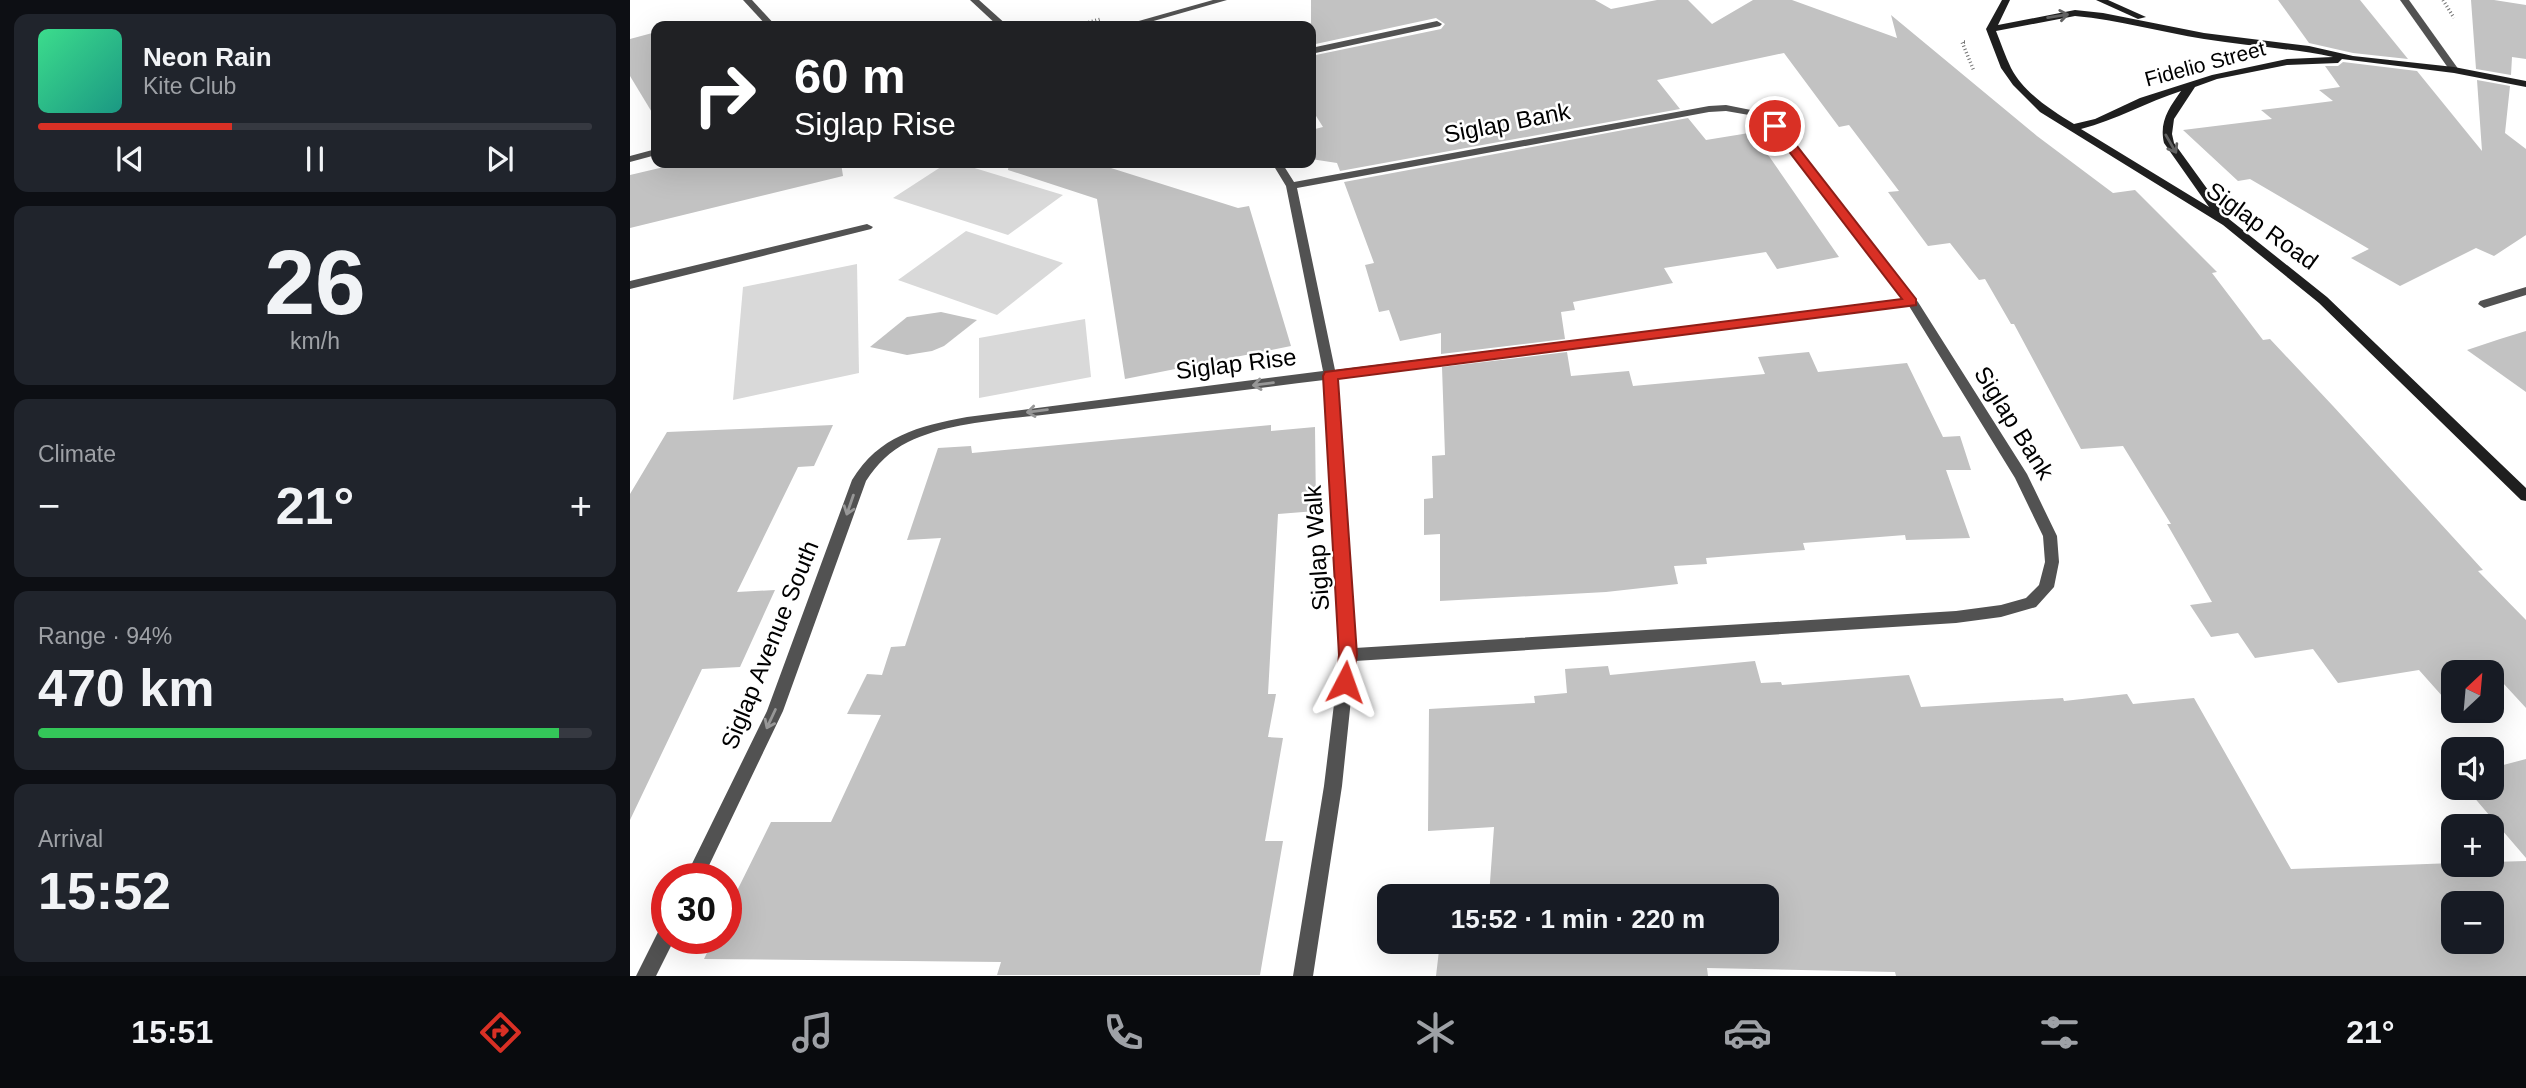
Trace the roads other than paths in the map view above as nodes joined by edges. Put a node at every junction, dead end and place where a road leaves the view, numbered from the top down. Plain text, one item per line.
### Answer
1 (747, 0) edge
2 (974, 0) edge
3 (1223, 0) edge
4 (2006, 0) edge
5 (2100, 0) edge
6 (2404, 0) edge
7 (767, 21) edge
8 (997, 21) edge
9 (1156, 21) edge
10 (1437, 24) dead end
11 (1991, 29) junction
12 (2175, 30) junction
13 (2272, 45) junction
14 (1316, 50) edge
15 (2353, 59) junction
16 (2287, 62) junction
17 (2454, 70) junction
18 (2526, 84) edge
19 (2191, 85) junction
20 (2073, 128) junction
21 (651, 153) edge
22 (630, 159) edge
23 (1281, 168) edge
24 (1291, 186) junction
25 (2227, 223) junction
26 (867, 227) dead end
27 (630, 285) edge
28 (2526, 291) edge
29 (1912, 302) junction
30 (2484, 304) dead end
31 (1330, 376) junction
32 (900, 440) joint
33 (2526, 496) edge
34 (1348, 655) junction
35 (701, 863) edge
36 (657, 954) edge
37 (646, 976) edge
38 (1303, 976) edge

1 - 7 street
2 - 8 street
3 - 9 street
4 - 11 main road
5 - 12 main road
6 - 17 street
10 - 14 street
11 -> 12 main road, Fidelio Street
11 - 20 main road, Siglap Road
12 - 13 main road, Fidelio Street
13 - 15 main road, Fidelio Street
13 - 16 main road
15 - 16 main road, Fidelio Street
15 - 17 main road, Fidelio Street
16 - 19 main road, Fidelio Street
17 - 18 main road, Fidelio Street
19 - 20 main road, Fidelio Street
19 -> 25 main road
20 - 25 main road, Siglap Road
21 - 22 street
23 - 24 street, Siglap Walk
24 - 29 street, Siglap Bank
24 - 31 street, Siglap Walk
25 - 33 main road, Siglap Road
26 - 27 street
28 - 30 street
29 - 31 street, Siglap Rise
29 - 34 street, Siglap Bank
31 -> 32 street, Siglap Rise
31 - 34 street, Siglap Walk
32 -> 35 street, Siglap Avenue South
34 - 38 street, Siglap Walk
36 - 37 street

